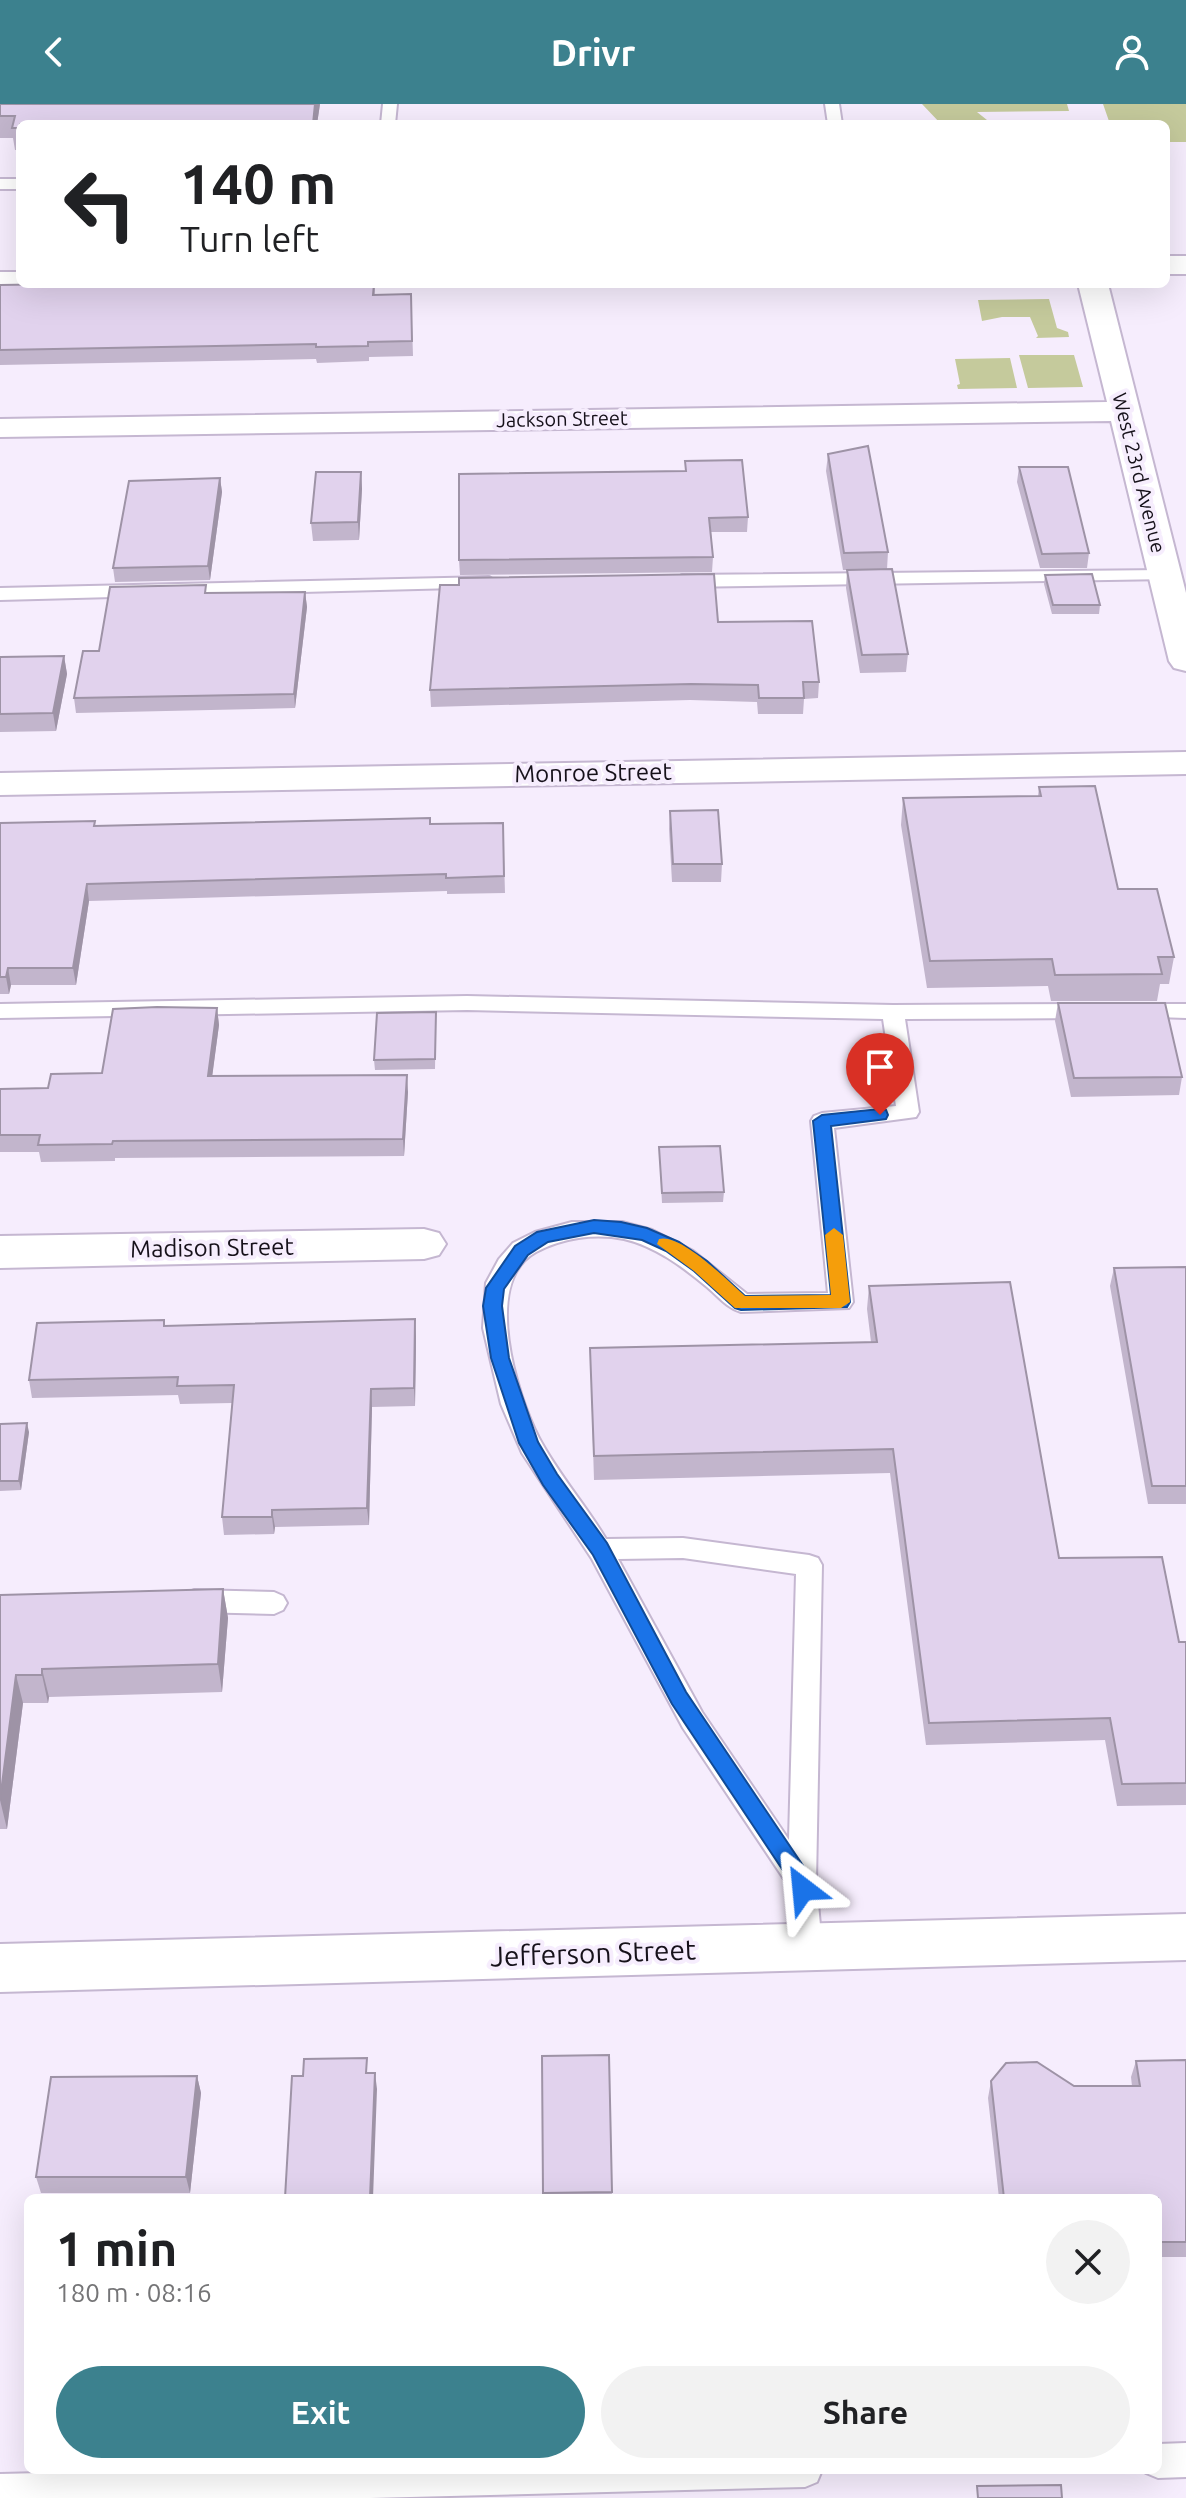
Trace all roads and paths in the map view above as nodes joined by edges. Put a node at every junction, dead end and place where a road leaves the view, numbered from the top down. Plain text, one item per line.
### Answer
1 (1094, 288) edge
2 (1124, 411) junction
3 (0, 428) edge
4 (1164, 575) junction
5 (663, 581) edge
6 (513, 583) edge
7 (0, 594) edge
8 (1186, 661) edge
9 (1186, 763) edge
10 (0, 784) edge
11 (0, 1011) edge
12 (1186, 1011) edge
13 (893, 1012) junction
14 (424, 1244) dead end
15 (0, 1252) edge
16 (600, 1549) junction
17 (168, 1601) edge
18 (274, 1603) dead end
19 (802, 1882) junction
20 (1186, 1937) edge
21 (807, 1947) junction
22 (0, 1968) edge
23 (1186, 2460) edge
24 (1162, 2461) edge
25 (652, 2474) edge
26 (0, 2491) edge

1 - 2 street, West 23rd Avenue
2 - 3 street, Jackson Street
2 - 4 street, West 23rd Avenue
4 - 5 lane
4 - 8 street, West 23rd Avenue
6 - 7 lane
9 - 10 street, Monroe Street
11 - 13 lane
12 - 13 lane
13 - 16 lane
14 - 15 street, Madison Street
16 - 19 lane
16 - 19 lane
17 - 18 lane
19 - 21 lane
20 - 21 street, Jefferson Street
21 - 22 street, Jefferson Street
23 - 24 lane
25 - 26 lane

